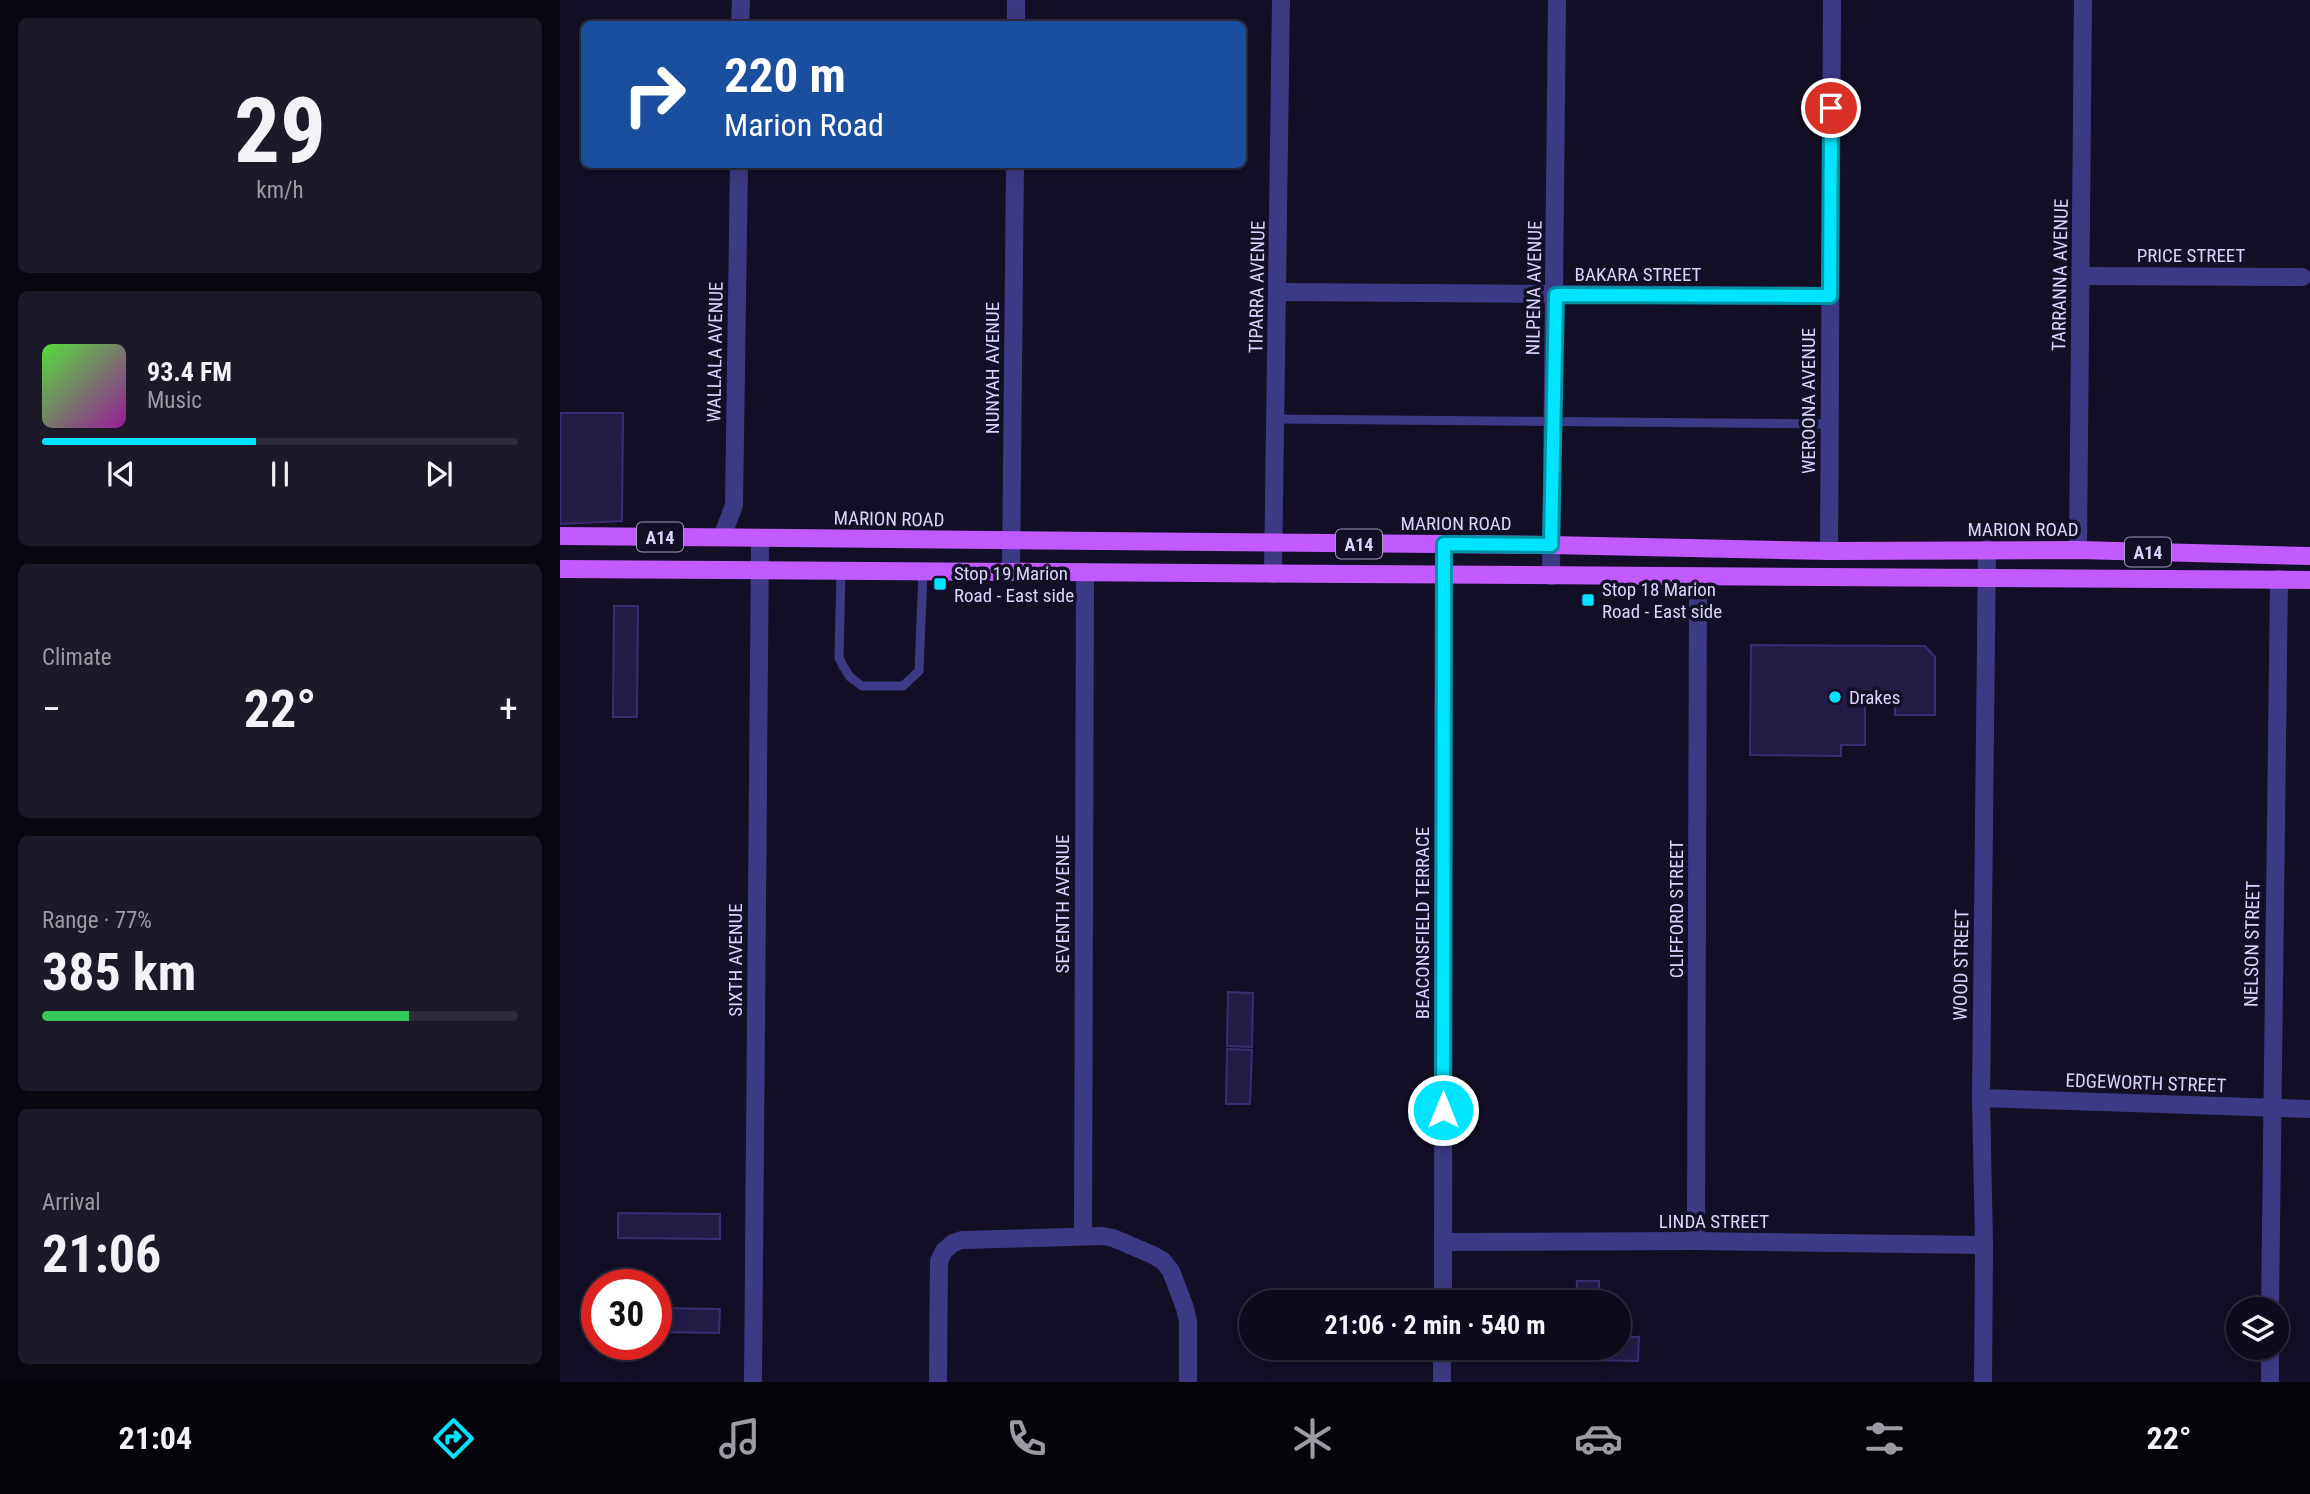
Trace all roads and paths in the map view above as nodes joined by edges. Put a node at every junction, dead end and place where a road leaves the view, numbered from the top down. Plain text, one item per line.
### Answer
1 (741, 0) edge
2 (1016, 0) edge
3 (1282, 0) edge
4 (1558, 0) edge
5 (1832, 0) edge
6 (2082, 0) edge
7 (740, 21) edge
8 (1016, 21) edge
9 (739, 168) edge
10 (1015, 168) edge
11 (2081, 276) junction
12 (2306, 277) edge
13 (1279, 292) junction
14 (1556, 295) junction
15 (1830, 296) junction
16 (1276, 419) junction
17 (1553, 422) junction
18 (1829, 424) junction
19 (560, 536) edge
20 (722, 537) junction
21 (760, 538) junction
22 (1012, 541) junction
23 (1273, 543) junction
24 (1444, 544) junction
25 (1551, 545) junction
26 (1727, 549) junction
27 (1987, 549) junction
28 (2078, 550) junction
29 (1829, 551) junction
30 (2310, 556) edge
31 (560, 569) edge
32 (760, 570) junction
33 (841, 570) junction
34 (923, 571) junction
35 (1011, 571) junction
36 (1085, 572) junction
37 (1273, 574) junction
38 (1444, 575) junction
39 (1551, 576) junction
40 (1698, 577) junction
41 (1986, 578) junction
42 (2278, 579) junction
43 (2310, 580) edge
44 (1981, 1098) junction
45 (2271, 1109) junction
46 (2310, 1109) edge
47 (1083, 1236) junction
48 (1696, 1241) junction
49 (1443, 1242) junction
50 (1984, 1245) junction
51 (1443, 1290) edge
52 (2270, 1297) edge
53 (1442, 1360) edge
54 (2270, 1360) edge
55 (753, 1382) edge
56 (938, 1382) edge
57 (1188, 1382) edge
58 (1442, 1382) edge
59 (1983, 1382) edge
60 (2270, 1382) edge

1 - 7 street
2 - 8 street
3 - 13 street, TIPARRA AVENUE
4 - 14 street, NILPENA AVENUE
5 - 15 street, WEROONA AVENUE
6 - 11 street, TARRANNA AVENUE
9 - 20 street, WALLALA AVENUE
10 - 22 street, NUNYAH AVENUE
11 - 12 street, PRICE STREET
11 - 28 street, TARRANNA AVENUE
13 - 14 street, BAKARA STREET
13 - 16 street, TIPARRA AVENUE
14 - 15 street, BAKARA STREET
14 - 17 street, NILPENA AVENUE
15 - 18 street, WEROONA AVENUE
16 - 17 lane
16 - 23 street, TIPARRA AVENUE
17 - 18 lane
17 - 25 street, NILPENA AVENUE
18 - 29 street, WEROONA AVENUE
19 - 20 main road, MARION ROAD / A14
20 - 21 main road, MARION ROAD / A14
21 - 22 main road, MARION ROAD / A14
21 - 32 street, SIXTH AVENUE
22 - 23 main road, MARION ROAD / A14
22 - 35 street, NUNYAH AVENUE
23 - 24 main road, MARION ROAD / A14
23 - 37 street, TIPARRA AVENUE
24 - 25 main road, MARION ROAD / A14
24 - 38 street, BEACONSFIELD TERRACE
25 - 26 main road, MARION ROAD / A14
25 - 39 street, NILPENA AVENUE
26 - 29 main road, MARION ROAD / A14
26 - 40 main road
27 - 28 main road, MARION ROAD / A14
27 - 29 main road, MARION ROAD / A14
27 - 41 street, WOOD STREET
28 - 30 main road, MARION ROAD / A14
31 - 32 main road, A14
32 - 33 main road, A14
32 - 55 street, SIXTH AVENUE
33 - 34 main road, A14
33 - 34 lane
34 - 35 main road, A14
35 - 36 main road, A14
36 - 37 main road, A14
36 - 47 street, SEVENTH AVENUE
37 - 38 main road, A14
38 - 39 main road, A14
38 - 49 street, BEACONSFIELD TERRACE
39 - 40 main road, A14
40 - 41 main road, A14
40 - 48 street, CLIFFORD STREET
41 - 42 main road, A14
41 - 44 street, WOOD STREET
42 - 43 main road, A14
42 - 45 street, NELSON STREET
44 - 45 street, EDGEWORTH STREET
44 - 50 street, WOOD STREET
45 - 46 street, EDGEWORTH STREET
45 - 52 street, NELSON STREET
47 - 56 street
47 - 57 street
48 - 49 street, LINDA STREET
48 - 50 street, LINDA STREET
49 - 51 street, BEACONSFIELD TERRACE
50 - 59 street, WOOD STREET
53 - 58 street
54 - 60 street

